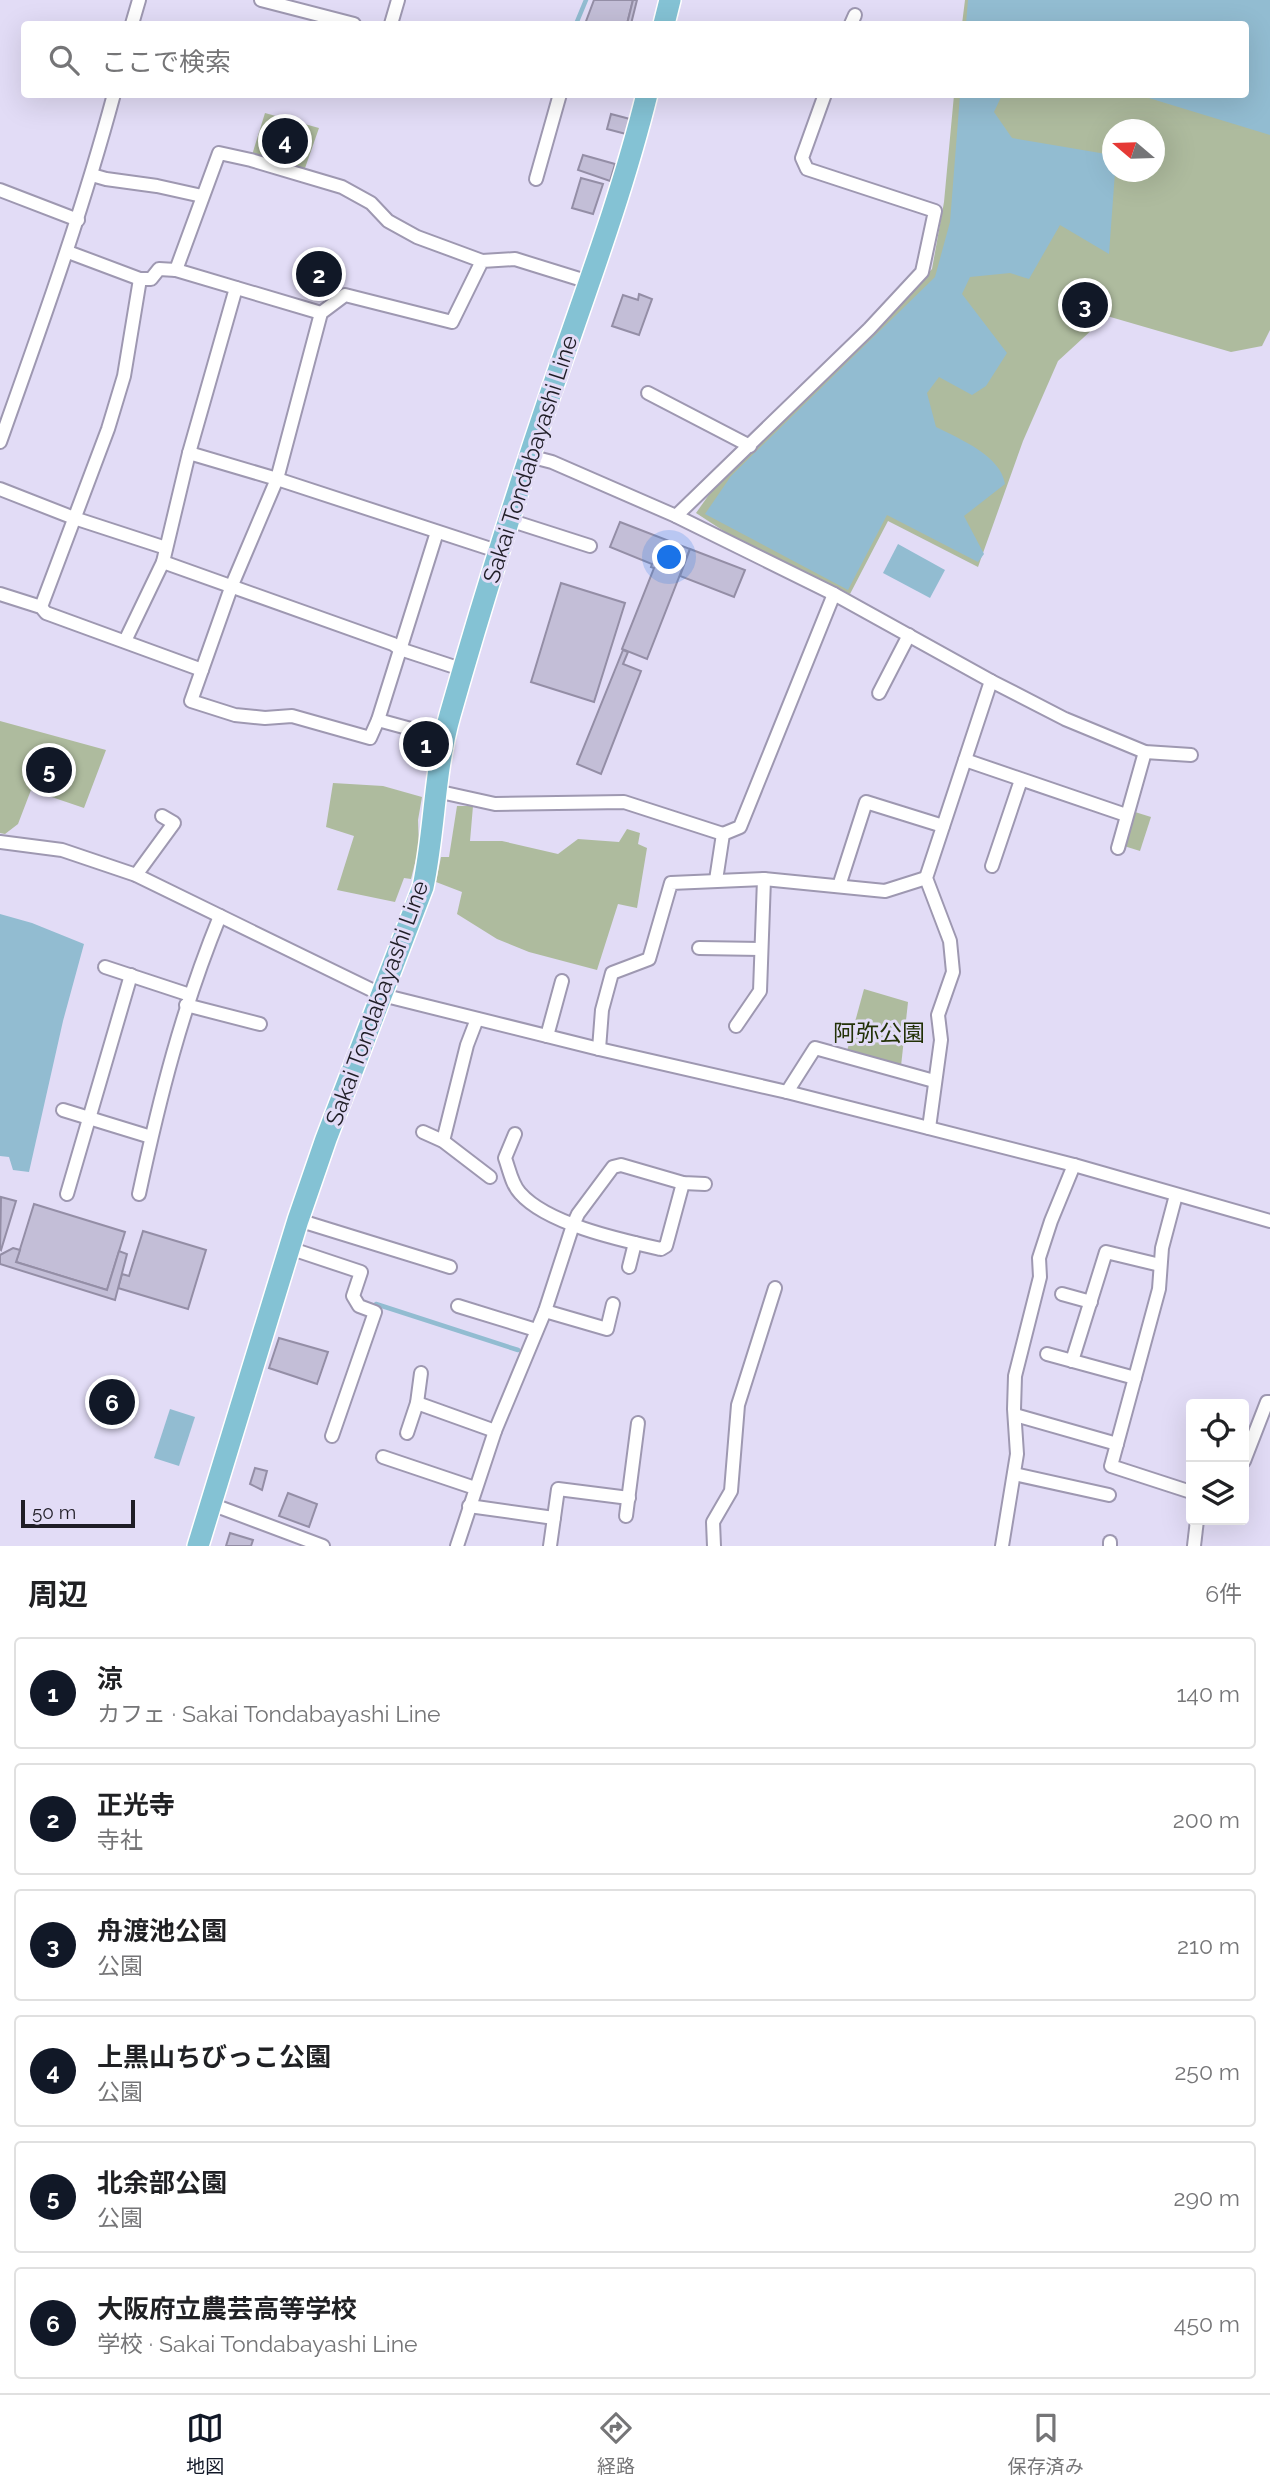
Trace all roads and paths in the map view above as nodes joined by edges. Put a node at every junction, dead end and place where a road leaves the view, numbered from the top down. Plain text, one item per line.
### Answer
1 (139, 0) edge
2 (261, 0) edge
3 (398, 0) edge
4 (670, 0) edge
5 (285, 3) edge
6 (133, 21) edge
7 (344, 21) edge
8 (392, 21) edge
9 (665, 21) edge
10 (113, 98) edge
11 (559, 98) edge
12 (642, 98) edge
13 (824, 98) edge
14 (92, 175) junction
15 (536, 179) dead end
16 (0, 190) edge
17 (202, 196) junction
18 (78, 220) junction
19 (68, 252) junction
20 (482, 261) junction
21 (176, 270) junction
22 (140, 279) junction
23 (589, 282) junction
24 (236, 288) junction
25 (321, 313) junction
26 (648, 393) dead end
27 (0, 442) edge
28 (750, 446) junction
29 (189, 453) junction
30 (529, 456) junction
31 (277, 479) junction
32 (0, 489) edge
33 (676, 516) junction
34 (74, 517) junction
35 (509, 520) junction
36 (437, 532) junction
37 (590, 546) dead end
38 (166, 548) junction
39 (500, 552) junction
40 (163, 562) junction
41 (232, 585) junction
42 (0, 594) edge
43 (834, 594) junction
44 (41, 607) junction
45 (909, 635) junction
46 (125, 641) junction
47 (400, 649) junction
48 (202, 670) junction
49 (464, 670) junction
50 (991, 681) junction
51 (879, 694) dead end
52 (378, 720) junction
53 (444, 738) junction
54 (1145, 752) junction
55 (1191, 755) dead end
56 (965, 760) junction
57 (1021, 779) junction
58 (436, 791) junction
59 (1126, 815) junction
60 (162, 816) dead end
61 (943, 826) junction
62 (723, 834) junction
63 (0, 842) edge
64 (1118, 848) dead end
65 (992, 866) dead end
66 (136, 875) junction
67 (926, 878) junction
68 (764, 879) junction
69 (716, 880) junction
70 (839, 887) junction
71 (220, 916) junction
72 (699, 948) dead end
73 (761, 949) junction
74 (105, 967) dead end
75 (131, 975) junction
76 (562, 981) dead end
77 (382, 995) junction
78 (188, 1000) junction
79 (477, 1019) junction
80 (260, 1024) dead end
81 (736, 1027) dead end
82 (547, 1036) junction
83 (599, 1049) junction
84 (934, 1081) junction
85 (787, 1092) junction
86 (63, 1110) dead end
87 (90, 1118) junction
88 (929, 1128) junction
89 (423, 1132) dead end
90 (515, 1134) dead end
91 (151, 1137) junction
92 (443, 1141) junction
93 (1074, 1165) junction
94 (489, 1177) dead end
95 (683, 1183) junction
96 (705, 1184) dead end
97 (67, 1194) dead end
98 (139, 1194) dead end
99 (1176, 1195) junction
100 (298, 1220) junction
101 (1270, 1221) edge
102 (573, 1225) junction
103 (635, 1243) junction
104 (289, 1248) junction
105 (1160, 1265) junction
106 (450, 1267) dead end
107 (629, 1267) dead end
108 (775, 1288) dead end
109 (1062, 1294) dead end
110 (1091, 1302) junction
111 (614, 1304) dead end
112 (458, 1306) dead end
113 (545, 1311) junction
114 (536, 1330) junction
115 (1047, 1354) dead end
116 (1072, 1361) junction
117 (421, 1373) dead end
118 (1135, 1378) junction
119 (1270, 1402) edge
120 (417, 1403) junction
121 (1015, 1415) junction
122 (638, 1423) dead end
123 (495, 1431) junction
124 (407, 1433) dead end
125 (332, 1436) dead end
126 (1117, 1444) junction
127 (1249, 1448) edge
128 (383, 1457) dead end
129 (1014, 1474) junction
130 (475, 1488) junction
131 (1186, 1490) edge
132 (1109, 1495) dead end
133 (629, 1498) junction
134 (211, 1504) junction
135 (469, 1506) junction
136 (626, 1516) dead end
137 (554, 1518) junction
138 (1196, 1525) edge
139 (198, 1546) edge
140 (323, 1546) edge
141 (457, 1546) edge
142 (550, 1546) edge
143 (713, 1546) edge
144 (1002, 1546) edge
145 (1194, 1546) edge

1 - 6 street
2 - 5 street
3 - 8 street
4 - 9 main road
5 - 7 street
10 - 14 street
11 - 15 street
12 - 23 main road, Sakai Tondabayashi Line
13 - 28 street
14 - 17 street
14 - 18 street
16 - 18 street
17 - 20 street
17 - 21 street
18 - 19 street
19 - 22 street
19 - 27 street
20 - 23 street
20 - 25 street
21 - 22 street
21 - 24 street
22 - 34 street
23 - 30 main road, Sakai Tondabayashi Line
24 - 25 street
24 - 29 street
25 - 31 street
26 - 28 street
28 - 33 street
29 - 31 street
29 - 38 street
30 - 33 street
30 - 35 main road, Sakai Tondabayashi Line
31 - 36 street
31 - 41 street
32 - 34 street
33 - 43 street
34 - 38 street
34 - 44 street
35 - 37 street
35 - 39 main road, Sakai Tondabayashi Line
36 - 39 street
36 - 47 street
38 - 40 street
39 - 49 main road, Sakai Tondabayashi Line
40 - 41 street
40 - 46 street
41 - 47 street
41 - 48 street
42 - 44 street
43 - 45 street
43 - 62 street
44 - 46 street
45 - 50 street
45 - 51 street
46 - 48 street
47 - 49 street
47 - 52 street
48 - 52 street
49 - 53 main road, Sakai Tondabayashi Line
50 - 54 street
50 - 56 street
52 - 53 street
53 - 58 main road, Sakai Tondabayashi Line
54 - 55 street
54 - 59 street
56 - 57 street
56 - 61 street
57 - 59 street
57 - 65 street
58 - 62 street
58 - 77 main road, Sakai Tondabayashi Line
59 - 64 street
60 - 66 street
61 - 67 street
61 - 70 street
62 - 69 street
63 - 66 street
66 - 71 street
67 - 70 street
67 - 84 street
68 - 69 street
68 - 70 street
68 - 73 street
69 - 83 street
71 - 77 street
71 - 78 street
72 - 73 street
73 - 81 street
74 - 75 street
75 - 78 street
75 - 87 street
76 - 82 street
77 - 79 street
77 - 100 main road, Sakai Tondabayashi Line
78 - 80 street
78 - 91 street
79 - 82 street
79 - 92 street
82 - 83 street
83 - 85 street
84 - 85 street
84 - 88 street
85 - 88 street
86 - 87 street
87 - 91 street
87 - 97 street
88 - 93 street
89 - 92 street
90 - 102 street
91 - 98 street
92 - 94 street
93 - 99 street
93 - 121 street
95 - 96 street
95 - 102 street
95 - 103 street
99 - 101 street
99 - 105 street
100 - 104 main road, Sakai Tondabayashi Line
100 - 106 street
102 - 103 street
102 - 113 street
103 - 107 street
104 - 125 street
104 - 134 main road, Sakai Tondabayashi Line
105 - 110 street
105 - 118 street
108 - 143 street
109 - 110 street
110 - 116 street
111 - 113 street
112 - 114 street
113 - 114 street
114 - 123 street
115 - 116 street
116 - 118 street
117 - 120 street
118 - 126 street
119 - 127 street
120 - 123 street
120 - 124 street
121 - 126 street
121 - 129 street
122 - 133 street
123 - 130 street
126 - 131 street
128 - 130 street
129 - 132 street
129 - 144 street
130 - 135 street
133 - 136 street
133 - 137 street
134 - 139 main road, Sakai Tondabayashi Line
134 - 140 street
135 - 137 street
135 - 141 street
137 - 142 street
138 - 145 street

